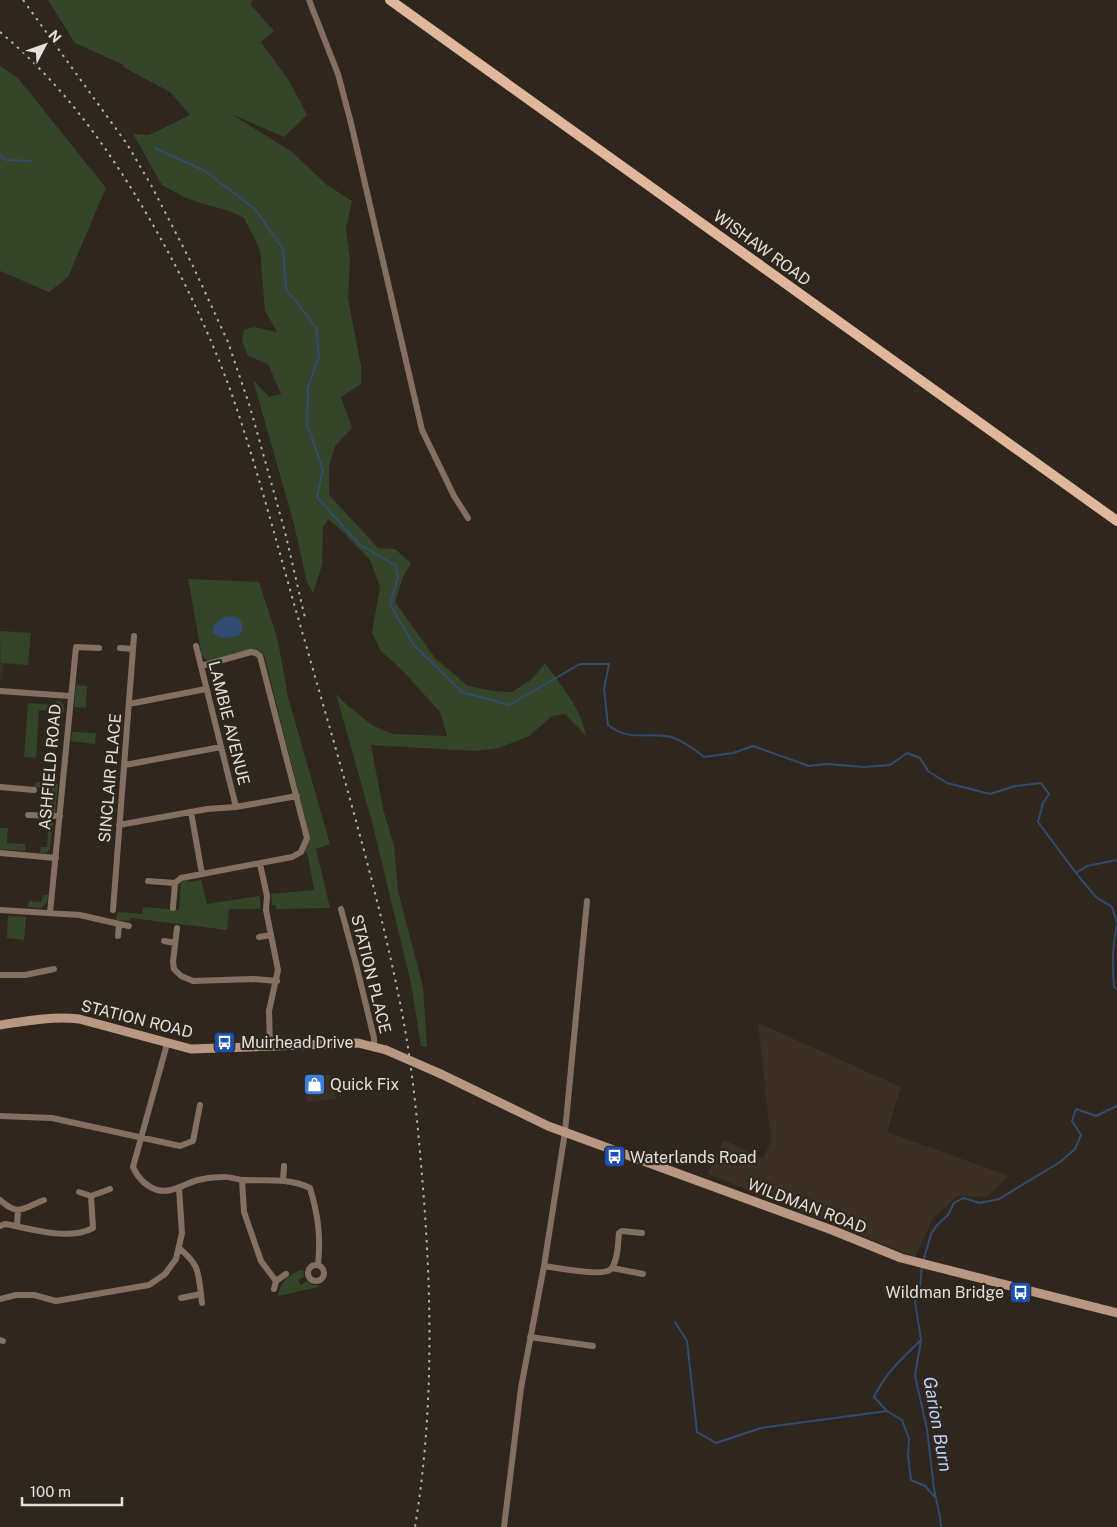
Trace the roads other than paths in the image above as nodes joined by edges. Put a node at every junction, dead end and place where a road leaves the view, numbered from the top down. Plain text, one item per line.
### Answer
1 (309, 0) edge
2 (390, 0) edge
3 (468, 518) dead end
4 (1117, 521) edge
5 (134, 636) dead end
6 (196, 646) dead end
7 (100, 648) dead end
8 (120, 648) dead end
9 (133, 649) junction
10 (201, 666) junction
11 (206, 689) junction
12 (0, 691) edge
13 (70, 696) junction
14 (130, 704) junction
15 (222, 747) junction
16 (125, 765) junction
17 (0, 787) edge
18 (34, 790) dead end
19 (297, 796) junction
20 (236, 807) junction
21 (191, 812) junction
22 (28, 815) dead end
23 (60, 816) junction
24 (119, 825) junction
25 (0, 852) edge
26 (56, 858) junction
27 (260, 864) junction
28 (202, 874) junction
29 (148, 881) dead end
30 (175, 883) junction
31 (587, 901) dead end
32 (173, 908) dead end
33 (341, 909) dead end
34 (0, 910) edge
35 (113, 910) dead end
36 (50, 913) junction
37 (119, 924) junction
38 (129, 926) dead end
39 (177, 928) dead end
40 (271, 934) junction
41 (118, 936) dead end
42 (259, 937) dead end
43 (164, 941) dead end
44 (175, 943) junction
45 (54, 969) dead end
46 (0, 975) edge
47 (277, 981) junction
48 (0, 1025) edge
49 (167, 1044) junction
50 (270, 1045) junction
51 (374, 1046) junction
52 (441, 1074) joint
53 (200, 1105) dead end
54 (0, 1116) edge
55 (565, 1132) junction
56 (140, 1138) junction
57 (284, 1166) dead end
58 (242, 1180) junction
59 (283, 1181) junction
60 (179, 1188) junction
61 (110, 1189) dead end
62 (79, 1192) dead end
63 (91, 1196) junction
64 (0, 1200) edge
65 (44, 1200) dead end
66 (18, 1211) junction
67 (0, 1226) edge
68 (17, 1226) junction
69 (642, 1233) dead end
70 (179, 1248) junction
71 (318, 1265) dead end
72 (544, 1266) junction
73 (612, 1268) junction
74 (286, 1274) dead end
75 (643, 1274) dead end
76 (276, 1280) junction
77 (274, 1290) dead end
78 (200, 1294) junction
79 (181, 1298) dead end
80 (0, 1299) edge
81 (202, 1304) dead end
82 (1117, 1313) edge
83 (530, 1337) junction
84 (593, 1346) dead end
85 (504, 1527) edge

1 - 3 street
2 - 4 main road, WISHAW ROAD
5 - 9 street, SINCLAIR PLACE
6 - 10 street, LAMBIE AVENUE
7 - 13 street, ASHFIELD ROAD
8 - 9 street
9 - 14 street, SINCLAIR PLACE
10 - 11 street, LAMBIE AVENUE
10 - 19 street
11 - 14 street
11 - 15 street, LAMBIE AVENUE
12 - 13 street
13 - 23 street, ASHFIELD ROAD
14 - 16 street, SINCLAIR PLACE
15 - 16 street
15 - 20 street, LAMBIE AVENUE
16 - 24 street, SINCLAIR PLACE
17 - 18 street
19 - 20 street
19 - 27 street
20 - 21 street
21 - 24 street
21 - 28 street
22 - 23 street
23 - 26 street, ASHFIELD ROAD
24 - 35 street, SINCLAIR PLACE
25 - 26 street
26 - 36 street, ASHFIELD ROAD
27 - 28 street
27 - 40 street
28 - 30 street
29 - 30 street
30 - 32 street
31 - 55 street
33 - 51 street, STATION PLACE
34 - 36 street
36 - 37 street
37 - 38 street
37 - 41 street
39 - 44 street
40 - 42 street
40 - 47 street
43 - 44 street
44 - 47 street
45 - 46 street
47 - 50 street
48 - 49 main road, STATION ROAD
49 - 50 main road, STATION ROAD
49 - 56 street
50 - 51 main road, STATION ROAD
51 - 52 main road, STATION ROAD, bridge
52 - 55 main road, WILDMAN ROAD
53 - 56 street
54 - 56 street
55 - 72 street
55 - 82 main road, WILDMAN ROAD
56 - 60 street
57 - 59 street
58 - 59 street
58 - 60 street
58 - 76 street
59 - 71 street
60 - 70 street
61 - 63 street
62 - 63 street
63 - 68 street
64 - 66 street
65 - 66 street
66 - 68 street
67 - 68 street
69 - 73 street
70 - 78 street
70 - 80 street
72 - 73 street
72 - 83 street
73 - 75 street
74 - 76 street
76 - 77 street
78 - 79 street
78 - 81 street
83 - 84 street
83 - 85 street

